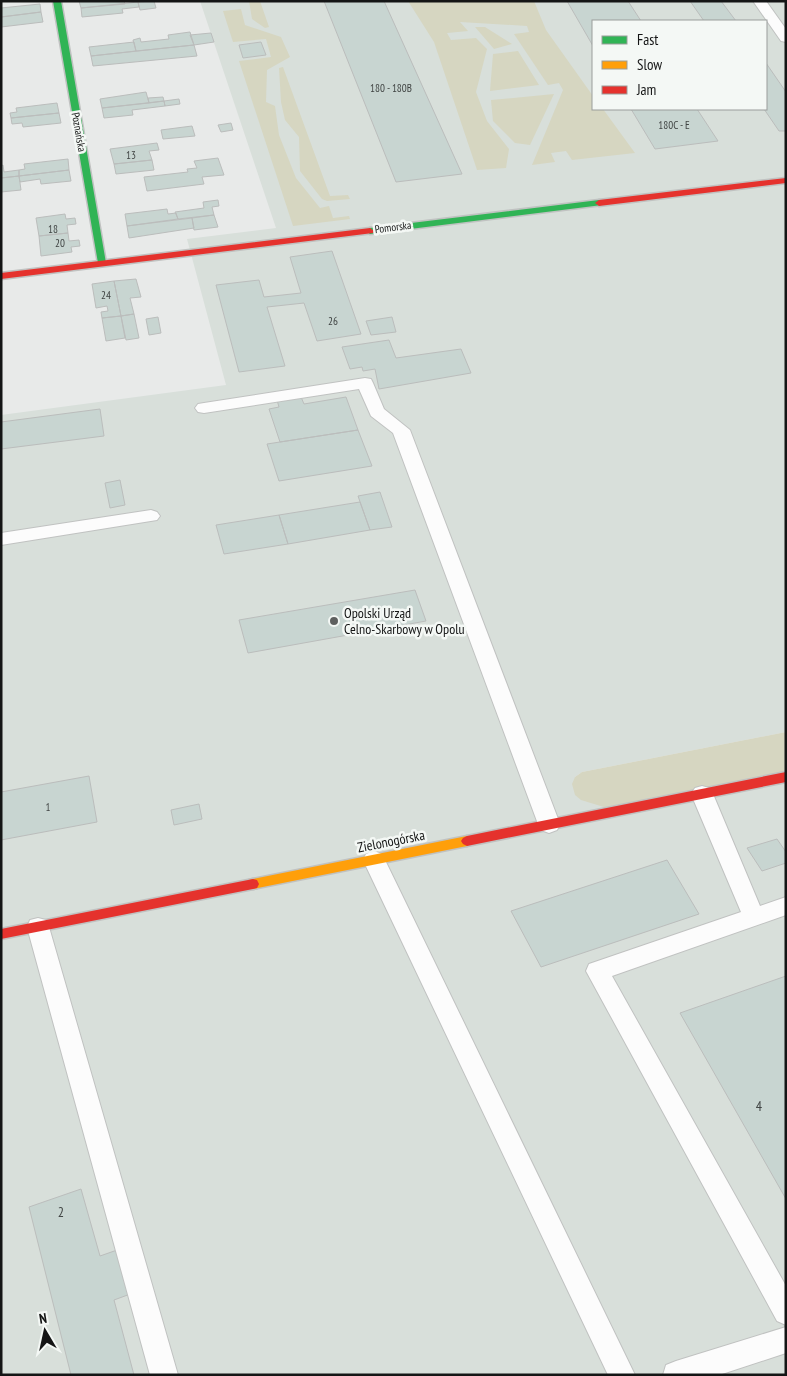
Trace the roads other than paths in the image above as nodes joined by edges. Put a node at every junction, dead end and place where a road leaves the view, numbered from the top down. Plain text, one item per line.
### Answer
1 (57, 1) edge
2 (759, 1) edge
3 (786, 38) edge
4 (786, 180) edge
5 (102, 263) junction
6 (1, 276) edge
7 (204, 408) dead end
8 (151, 516) dead end
9 (1, 539) edge
10 (786, 777) edge
11 (702, 794) junction
12 (549, 824) junction
13 (374, 860) junction
14 (786, 906) edge
15 (754, 916) junction
16 (38, 927) junction
17 (1, 934) edge
18 (786, 1312) edge
19 (786, 1340) edge
20 (164, 1375) edge
21 (622, 1375) edge
22 (676, 1375) edge

1 - 5 street, Poznańska
2 - 3 lane
4 - 5 street, Pomorska
5 - 6 street, Pomorska
7 - 12 lane
8 - 9 lane
10 - 11 street, Zielonogórska
11 - 12 street, Zielonogórska
11 - 15 lane
12 - 13 street, Zielonogórska
13 - 16 street, Zielonogórska
13 - 21 lane
14 - 15 lane
15 - 18 lane
16 - 17 street, Zielonogórska
16 - 20 lane
19 - 22 lane

